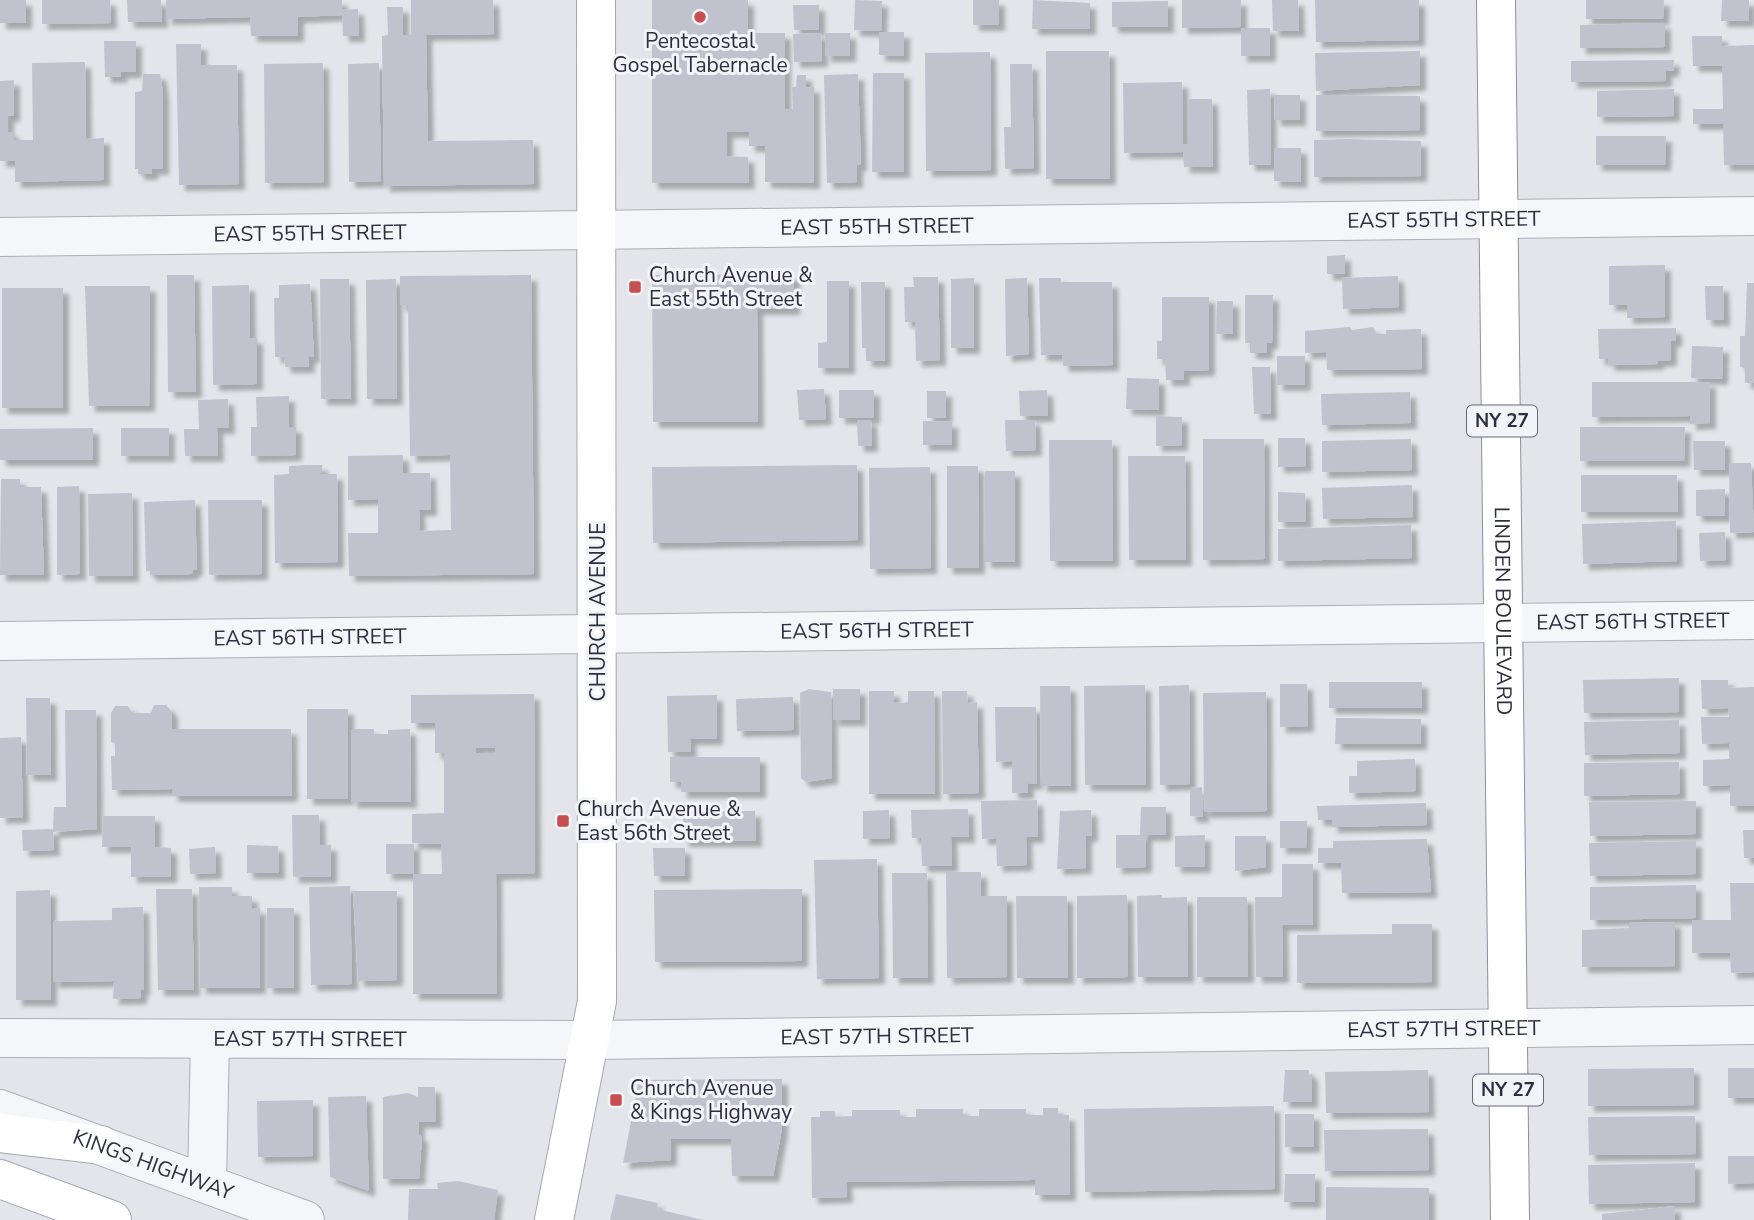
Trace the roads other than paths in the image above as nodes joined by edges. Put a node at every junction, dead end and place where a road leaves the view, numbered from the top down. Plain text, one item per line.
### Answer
1 (596, 0) edge
2 (1496, 0) edge
3 (1754, 216) edge
4 (1500, 219) junction
5 (597, 229) junction
6 (0, 237) edge
7 (1754, 620) edge
8 (1504, 623) junction
9 (598, 634) junction
10 (0, 641) edge
11 (1754, 1025) edge
12 (1507, 1028) junction
13 (0, 1038) edge
14 (210, 1040) junction
15 (590, 1040) junction
16 (0, 1110) edge
17 (0, 1133) edge
18 (101, 1145) junction
19 (0, 1179) edge
20 (207, 1182) junction
21 (0, 1190) edge
22 (29, 1220) edge
23 (112, 1220) edge
24 (305, 1220) edge
25 (554, 1220) edge
26 (1510, 1220) edge

1 - 5 main road, CHURCH AVENUE
2 - 4 main road, LINDEN BOULEVARD / NY 27
3 - 4 street, EAST 55TH STREET
4 - 5 street, EAST 55TH STREET
4 - 8 main road, LINDEN BOULEVARD / NY 27
5 - 6 street, EAST 55TH STREET
5 - 9 main road, CHURCH AVENUE
7 - 8 street, EAST 56TH STREET
8 - 9 street, EAST 56TH STREET
8 - 12 main road, LINDEN BOULEVARD / NY 27
9 - 10 street, EAST 56TH STREET
9 - 15 main road, CHURCH AVENUE
11 - 12 street, EAST 57TH STREET
12 - 15 street, EAST 57TH STREET
12 - 26 main road, LINDEN BOULEVARD / NY 27
13 - 14 street, EAST 57TH STREET
14 - 15 street, EAST 57TH STREET
14 - 20 street
15 - 25 main road, CHURCH AVENUE
16 - 18 street, KINGS HIGHWAY
17 - 18 main road
18 - 20 street, KINGS HIGHWAY
19 - 23 main road
20 - 24 street, KINGS HIGHWAY
21 - 22 main road

